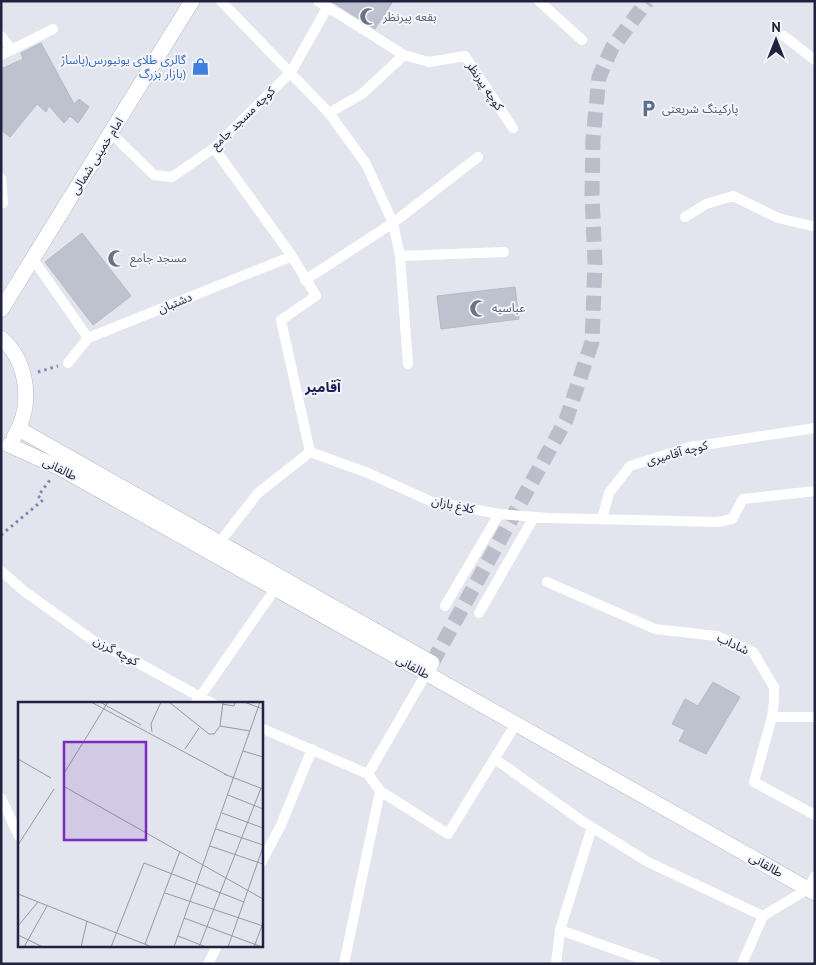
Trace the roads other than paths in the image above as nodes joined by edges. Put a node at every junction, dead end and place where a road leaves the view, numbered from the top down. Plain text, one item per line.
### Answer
1 (192, 1) edge
2 (221, 1) edge
3 (318, 1) edge
4 (539, 1) edge
5 (327, 8) junction
6 (53, 29) dead end
7 (1, 36) edge
8 (784, 36) dead end
9 (582, 40) dead end
10 (12, 50) junction
11 (1, 55) edge
12 (404, 56) junction
13 (815, 60) edge
14 (291, 72) junction
15 (329, 113) junction
16 (513, 128) dead end
17 (111, 133) junction
18 (214, 148) junction
19 (478, 157) dead end
20 (1, 178) edge
21 (3, 203) dead end
22 (685, 217) dead end
23 (393, 223) junction
24 (815, 225) edge
25 (504, 252) dead end
26 (292, 256) junction
27 (400, 256) junction
28 (33, 259) junction
29 (305, 280) junction
30 (1, 310) edge
31 (1, 338) edge
32 (88, 338) junction
33 (68, 363) road end
34 (408, 364) dead end
35 (815, 428) edge
36 (19, 429) junction
37 (5, 448) edge
38 (310, 452) junction
39 (815, 491) edge
40 (498, 514) junction
41 (534, 517) junction
42 (602, 520) junction
43 (219, 543) junction
44 (1, 571) edge
45 (547, 582) dead end
46 (275, 589) junction
47 (445, 606) dead end
48 (479, 613) dead end
49 (429, 669) junction
50 (198, 701) edge
51 (815, 717) edge
52 (772, 718) junction
53 (517, 722) junction
54 (262, 728) edge
55 (312, 750) junction
56 (495, 759) junction
57 (368, 774) junction
58 (380, 791) junction
59 (2, 801) edge
60 (815, 815) edge
61 (592, 827) junction
62 (18, 834) edge
63 (262, 861) edge
64 (813, 886) edge
65 (762, 916) junction
66 (560, 930) junction
67 (216, 948) edge
68 (208, 964) edge
69 (344, 964) edge
70 (556, 964) edge
71 (656, 964) edge
72 (742, 964) edge

1 - 17 main road, امام خمینی شمالی
2 - 14 lane
3 - 5 lane, کوچه پیرنظر
4 - 9 lane
5 - 12 lane, کوچه پیرنظر
5 - 14 lane, کوچه مسجد جامع
6 - 10 lane
7 - 10 lane
8 - 13 lane
10 - 11 lane
12 - 15 lane
12 - 16 lane, کوچه پیرنظر
14 - 15 lane
14 - 18 lane, کوچه مسجد جامع
15 - 23 lane
17 - 18 lane, کوچه مسجد جامع
17 - 28 main road, امام خمینی شمالی
18 - 26 lane
19 - 23 lane
20 - 21 lane
22 - 24 lane
23 - 27 lane
23 - 29 lane
25 - 27 lane
26 - 29 lane
26 - 32 lane, دشتبان
27 - 34 lane
28 - 30 main road, امام خمینی شمالی
28 - 32 lane
29 - 38 lane
31 - 36 main road
32 - 33 lane, دشتبان
35 - 42 lane, کوچه آقامیری
36 - 37 main road
36 - 43 main road, طالقانی
37 - 46 main road, طالقانی
38 - 40 lane, کلاغ بازان
38 - 43 lane
39 - 42 lane, کلاغ بازان
40 - 41 lane, کلاغ بازان
40 - 47 lane
41 - 42 lane, کلاغ بازان
41 - 48 lane
43 - 49 main road, طالقانی
44 - 50 lane, کوچه گرزن
45 - 52 lane, شاداب
46 - 49 main road, طالقانی
46 - 50 lane
49 - 53 main road, طالقانی
49 - 57 lane
51 - 52 lane
52 - 60 lane, شاداب
53 - 56 lane
53 - 64 main road, طالقانی
54 - 55 lane
55 - 57 lane
55 - 63 lane
56 - 58 lane
56 - 61 lane
57 - 58 lane
58 - 69 lane
59 - 62 lane
61 - 65 lane
61 - 66 lane
64 - 65 lane
65 - 72 lane
66 - 70 lane
66 - 71 lane
67 - 68 lane

